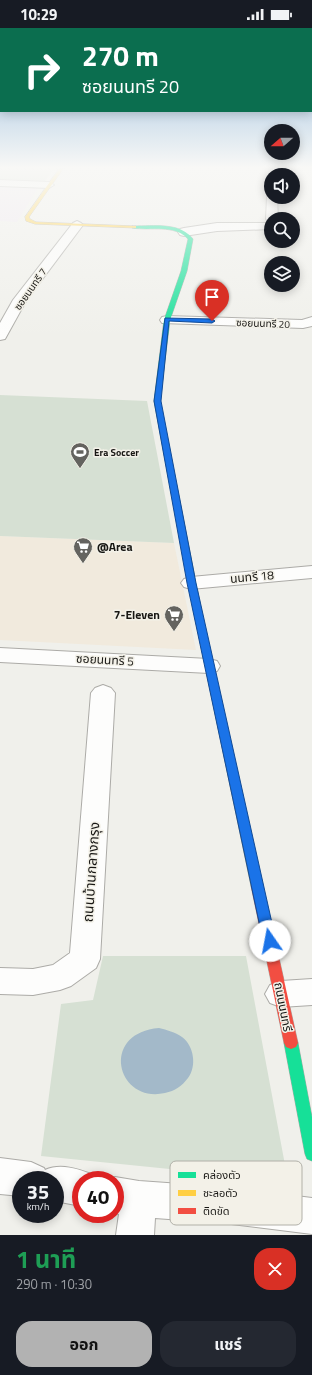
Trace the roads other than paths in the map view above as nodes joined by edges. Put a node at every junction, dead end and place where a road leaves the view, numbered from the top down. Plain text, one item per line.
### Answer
1 (77, 225) edge
2 (85, 225) edge
3 (264, 227) edge
4 (184, 232) junction
5 (167, 320) junction
6 (312, 321) edge
7 (0, 336) edge
8 (312, 572) edge
9 (191, 583) junction
10 (0, 655) edge
11 (209, 666) junction
12 (103, 693) dead end
13 (0, 981) edge
14 (312, 992) edge
15 (281, 994) junction
16 (312, 1154) edge
17 (0, 1176) edge
18 (12, 1178) edge
19 (127, 1197) edge
20 (170, 1201) edge
21 (302, 1215) edge
22 (312, 1216) edge
23 (135, 1235) edge

1 - 7 street, ซอยนนทรี 7
2 - 4 street
3 - 4 street
4 - 5 street, ถนนนนทรี
5 - 6 street, ซอยนนทรี 20
5 - 9 street, ถนนนนทรี
8 - 9 street, นนทรี 18
9 - 11 street, ถนนนนทรี
10 - 11 street, ซอยนนทรี 5
11 - 15 street, ถนนนนทรี
12 - 13 street, ถนนบ้านกลางกรุง
14 - 15 street
15 - 16 street, ถนนนนทรี
17 - 18 street
19 - 20 street
19 - 23 street
21 - 22 street

